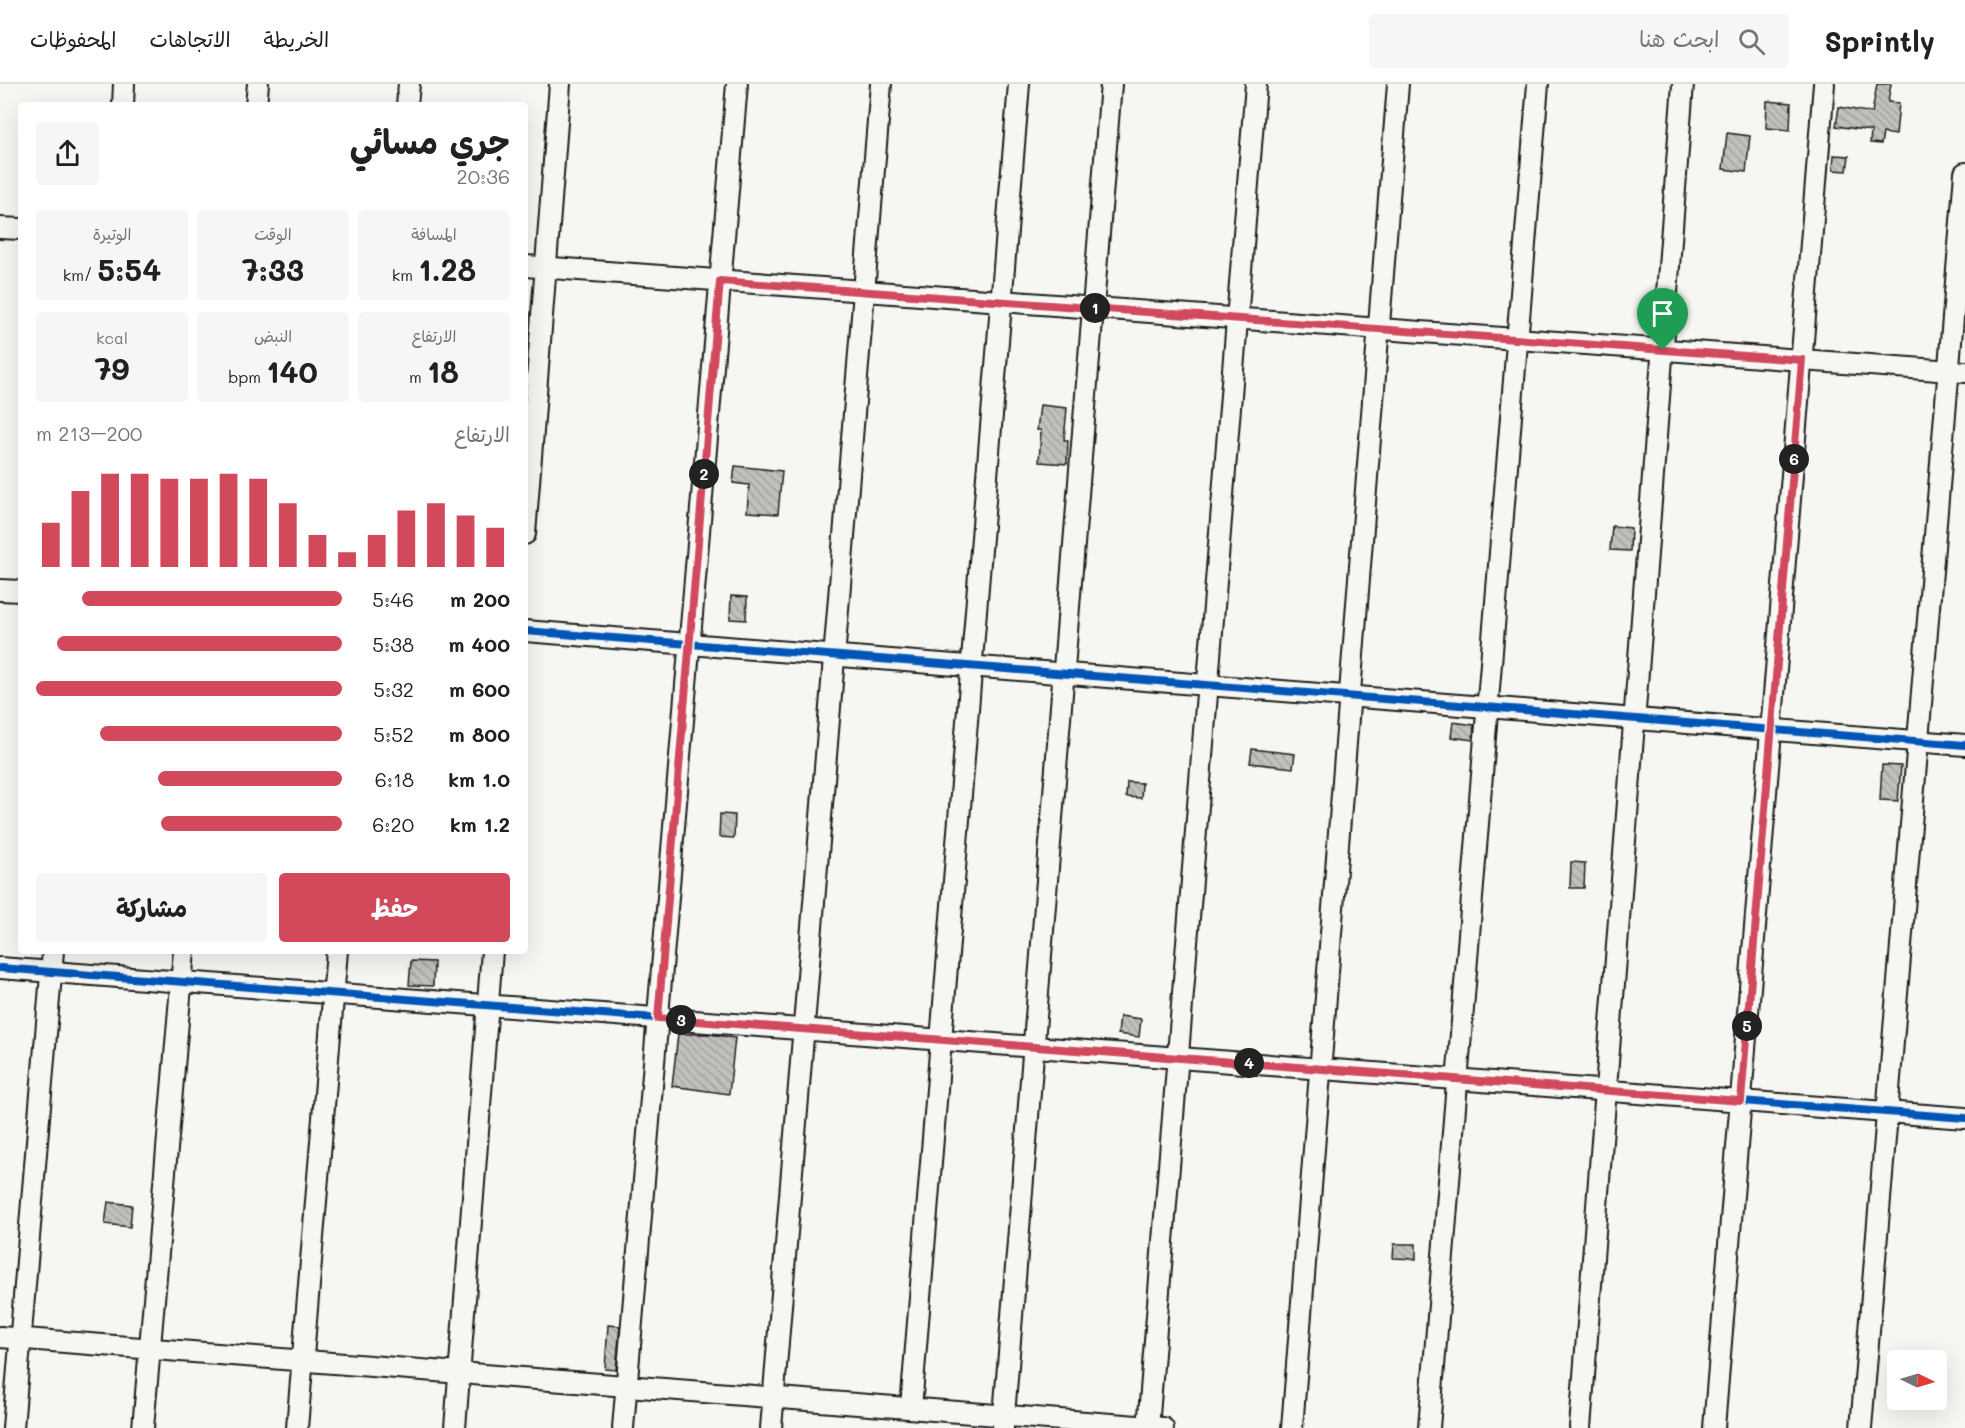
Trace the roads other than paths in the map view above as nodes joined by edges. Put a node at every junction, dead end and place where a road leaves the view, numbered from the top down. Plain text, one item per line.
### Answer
1 (124, 84) edge
2 (258, 84) edge
3 (409, 84) edge
4 (560, 84) edge
5 (737, 84) edge
6 (881, 84) edge
7 (1019, 84) edge
8 (1112, 84) edge
9 (1256, 84) edge
10 (1398, 84) edge
11 (1538, 84) edge
12 (1683, 84) edge
13 (1824, 84) edge
14 (123, 102) edge
15 (256, 102) edge
16 (407, 102) edge
17 (1965, 173) edge
18 (0, 228) edge
19 (18, 229) edge
20 (528, 266) edge
21 (546, 268) junction
22 (720, 281) junction
23 (864, 291) junction
24 (1001, 301) junction
25 (1093, 308) junction
26 (1237, 318) junction
27 (1379, 329) junction
28 (1518, 339) junction
29 (1663, 350) junction
30 (1802, 360) junction
31 (1957, 371) edge
32 (528, 496) edge
33 (0, 590) edge
34 (18, 591) edge
35 (528, 631) edge
36 (689, 644) junction
37 (834, 656) junction
38 (971, 666) junction
39 (1064, 674) junction
40 (1208, 685) junction
41 (1349, 696) junction
42 (1488, 707) junction
43 (1635, 719) junction
44 (1772, 729) junction
45 (1918, 741) junction
46 (1965, 745) edge
47 (53, 954) edge
48 (184, 954) edge
49 (337, 954) edge
50 (492, 954) edge
51 (0, 968) edge
52 (51, 971) junction
53 (181, 981) junction
54 (334, 993) junction
55 (488, 1005) junction
56 (658, 1018) junction
57 (804, 1029) junction
58 (941, 1040) junction
59 (1034, 1047) junction
60 (1178, 1058) junction
61 (1320, 1069) junction
62 (1458, 1080) junction
63 (1606, 1091) junction
64 (1741, 1101) junction
65 (1887, 1113) junction
66 (1965, 1118) edge
67 (0, 1337) edge
68 (20, 1338) junction
69 (149, 1348) junction
70 (303, 1360) junction
71 (459, 1373) junction
72 (627, 1386) junction
73 (774, 1397) junction
74 (911, 1408) junction
75 (1004, 1422) edge
76 (13, 1428) edge
77 (143, 1428) edge
78 (297, 1428) edge
79 (454, 1428) edge
80 (623, 1428) edge
81 (771, 1428) edge
82 (1153, 1428) edge
83 (1292, 1428) edge
84 (1429, 1428) edge
85 (1580, 1428) edge
86 (1714, 1428) edge
87 (1861, 1428) edge

1 - 14 street
2 - 15 street
3 - 16 street
4 - 21 street
5 - 22 street
6 - 23 street
7 - 24 street
8 - 25 street
9 - 26 street
10 - 27 street
11 - 28 street
12 - 29 street
13 - 30 street
17 - 31 street
18 - 19 street
20 - 21 street
21 - 22 street
21 - 32 street
22 - 23 street
22 - 36 street
23 - 24 street
23 - 37 street
24 - 25 street
24 - 38 street
25 - 26 street
25 - 39 street
26 - 27 street
26 - 40 street
27 - 28 street
27 - 41 street
28 - 29 street
28 - 42 street
29 - 30 street
29 - 43 street
30 - 31 street
30 - 44 street
31 - 45 street
33 - 34 street
35 - 36 street
36 - 37 street
36 - 56 street
37 - 38 street
37 - 57 street
38 - 39 street
38 - 58 street
39 - 40 street
39 - 59 street
40 - 41 street
40 - 60 street
41 - 42 street
41 - 61 street
42 - 43 street
42 - 62 street
43 - 44 street
43 - 63 street
44 - 45 street
44 - 64 street
45 - 46 street
45 - 65 street
47 - 52 street
48 - 53 street
49 - 54 street
50 - 55 street
51 - 52 street
52 - 53 street
52 - 68 street
53 - 54 street
53 - 69 street
54 - 55 street
54 - 70 street
55 - 56 street
55 - 71 street
56 - 57 street
56 - 72 street
57 - 58 street
57 - 73 street
58 - 59 street
58 - 74 street
59 - 60 street
59 - 75 street
60 - 61 street
60 - 82 street
61 - 62 street
61 - 83 street
62 - 63 street
62 - 84 street
63 - 64 street
63 - 85 street
64 - 65 street
64 - 86 street
65 - 66 street
65 - 87 street
67 - 68 street
68 - 69 street
68 - 76 street
69 - 70 street
69 - 77 street
70 - 71 street
70 - 78 street
71 - 72 street
71 - 79 street
72 - 73 street
72 - 80 street
73 - 74 street
73 - 81 street
74 - 75 street
75 - 82 street

